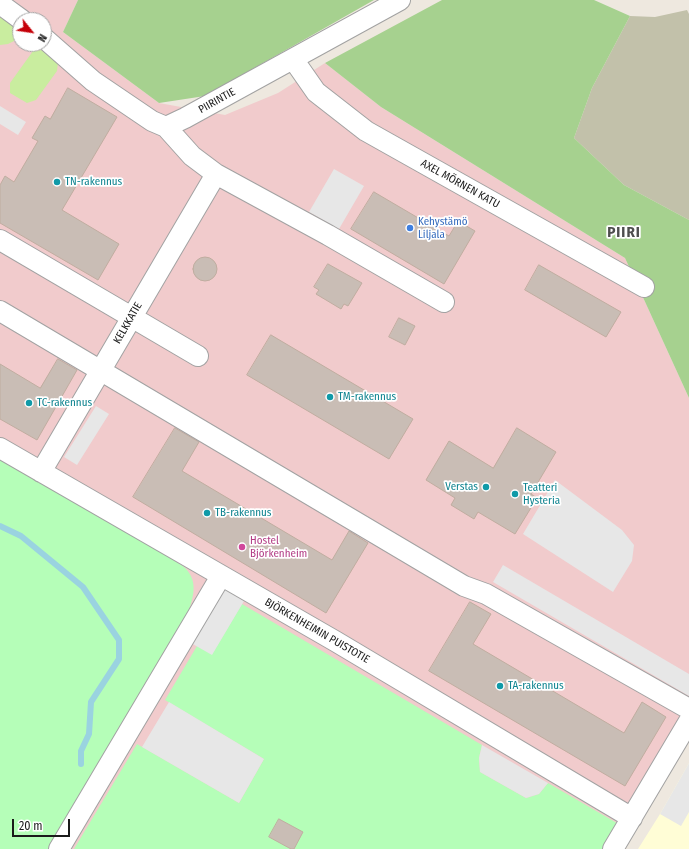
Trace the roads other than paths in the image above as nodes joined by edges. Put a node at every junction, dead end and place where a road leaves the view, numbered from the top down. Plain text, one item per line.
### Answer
1 (400, 0) edge
2 (0, 4) edge
3 (12, 13) edge
4 (52, 45) edge
5 (293, 59) junction
6 (166, 127) junction
7 (216, 174) junction
8 (0, 240) edge
9 (644, 288) dead end
10 (444, 302) dead end
11 (0, 311) edge
12 (132, 317) junction
13 (198, 356) dead end
14 (101, 370) junction
15 (0, 448) edge
16 (41, 472) junction
17 (221, 576) junction
18 (689, 709) edge
19 (689, 721) edge
20 (632, 818) junction
21 (59, 849) edge
22 (613, 849) edge

1 - 5 street, PIIRINTIE
2 - 3 street
4 - 6 street
5 - 6 street, PIIRINTIE
5 - 9 street, AXEL MÖRNEN KATU
6 - 7 street
7 - 10 street
7 - 12 street, KELKKATIE
8 - 12 street
11 - 14 street
12 - 13 street
12 - 14 street, KELKKATIE
14 - 16 street, KELKKATIE
14 - 18 street
15 - 16 street, BJÖRKENHEIMIN PUISTOTIE
16 - 17 street, BJÖRKENHEIMIN PUISTOTIE
17 - 20 street, BJÖRKENHEIMIN PUISTOTIE
17 - 21 street
19 - 20 street
20 - 22 street

